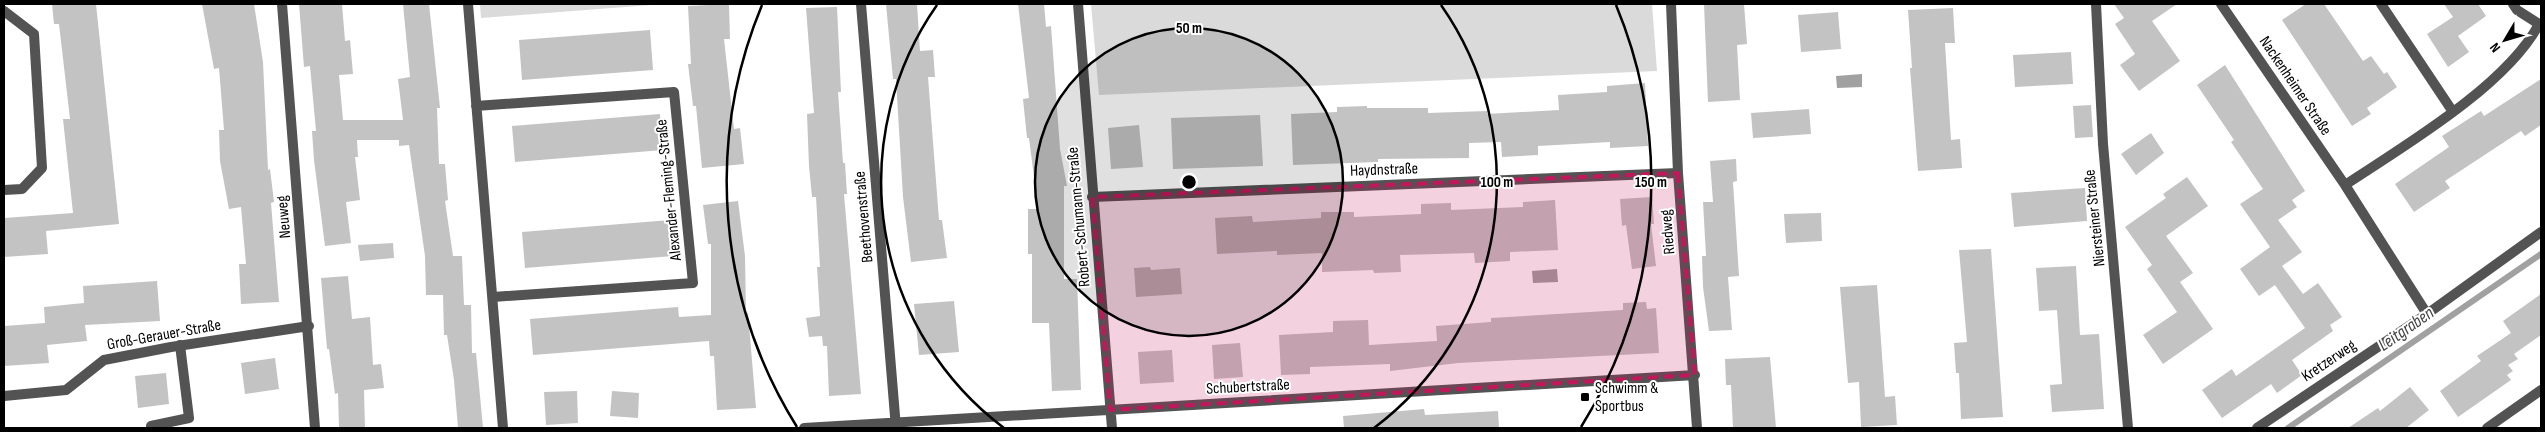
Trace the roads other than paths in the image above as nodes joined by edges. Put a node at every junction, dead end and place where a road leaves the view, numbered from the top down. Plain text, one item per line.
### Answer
1 (282, 4) edge
2 (468, 4) edge
3 (861, 4) edge
4 (1078, 4) edge
5 (1670, 4) edge
6 (2096, 4) edge
7 (2221, 4) edge
8 (2381, 4) edge
9 (2513, 4) edge
10 (4, 12) edge
11 (476, 106) junction
12 (2453, 112) junction
13 (1678, 172) junction
14 (2345, 185) junction
15 (4, 190) edge
16 (1092, 198) junction
17 (2541, 232) edge
18 (493, 297) junction
19 (2427, 314) junction
20 (309, 326) junction
21 (180, 345) junction
22 (1694, 375) junction
23 (2541, 390) edge
24 (4, 396) edge
25 (1110, 410) junction
26 (896, 425) edge
27 (151, 426) dead end
28 (315, 428) edge
29 (503, 428) edge
30 (804, 428) edge
31 (1112, 428) edge
32 (1697, 428) edge
33 (2128, 428) edge
34 (2257, 428) edge
35 (2487, 428) edge

1 - 20 street, Neuweg
2 - 11 street
3 - 26 street, Beethovenstraße
4 - 16 street, Robert-Schumann-Straße
5 - 13 street, Riedweg
6 - 33 street, Niersteiner Straße
7 - 14 street, Nackenheimer Straße
8 - 12 street
9 - 12 street
10 - 15 street
11 - 18 street
11 - 18 street, Alexander-Fleming-Straße
12 - 14 street
13 - 16 street, Haydnstraße
13 - 22 street, Riedweg
14 - 19 street, Nackenheimer Straße
16 - 25 street, Robert-Schumann-Straße
17 - 19 street, Kretzerweg
18 - 29 street
19 - 34 street, Kretzerweg
20 - 21 street, Groß-Gerauer-Straße
20 - 28 street, Neuweg
21 - 24 street, Groß-Gerauer-Straße
21 - 27 street
22 - 25 street, Schubertstraße
22 - 32 street, Riedweg
23 - 35 street
25 - 26 street, Schubertstraße
25 - 31 street, Robert-Schumann-Straße
26 - 30 street, Schubertstraße

